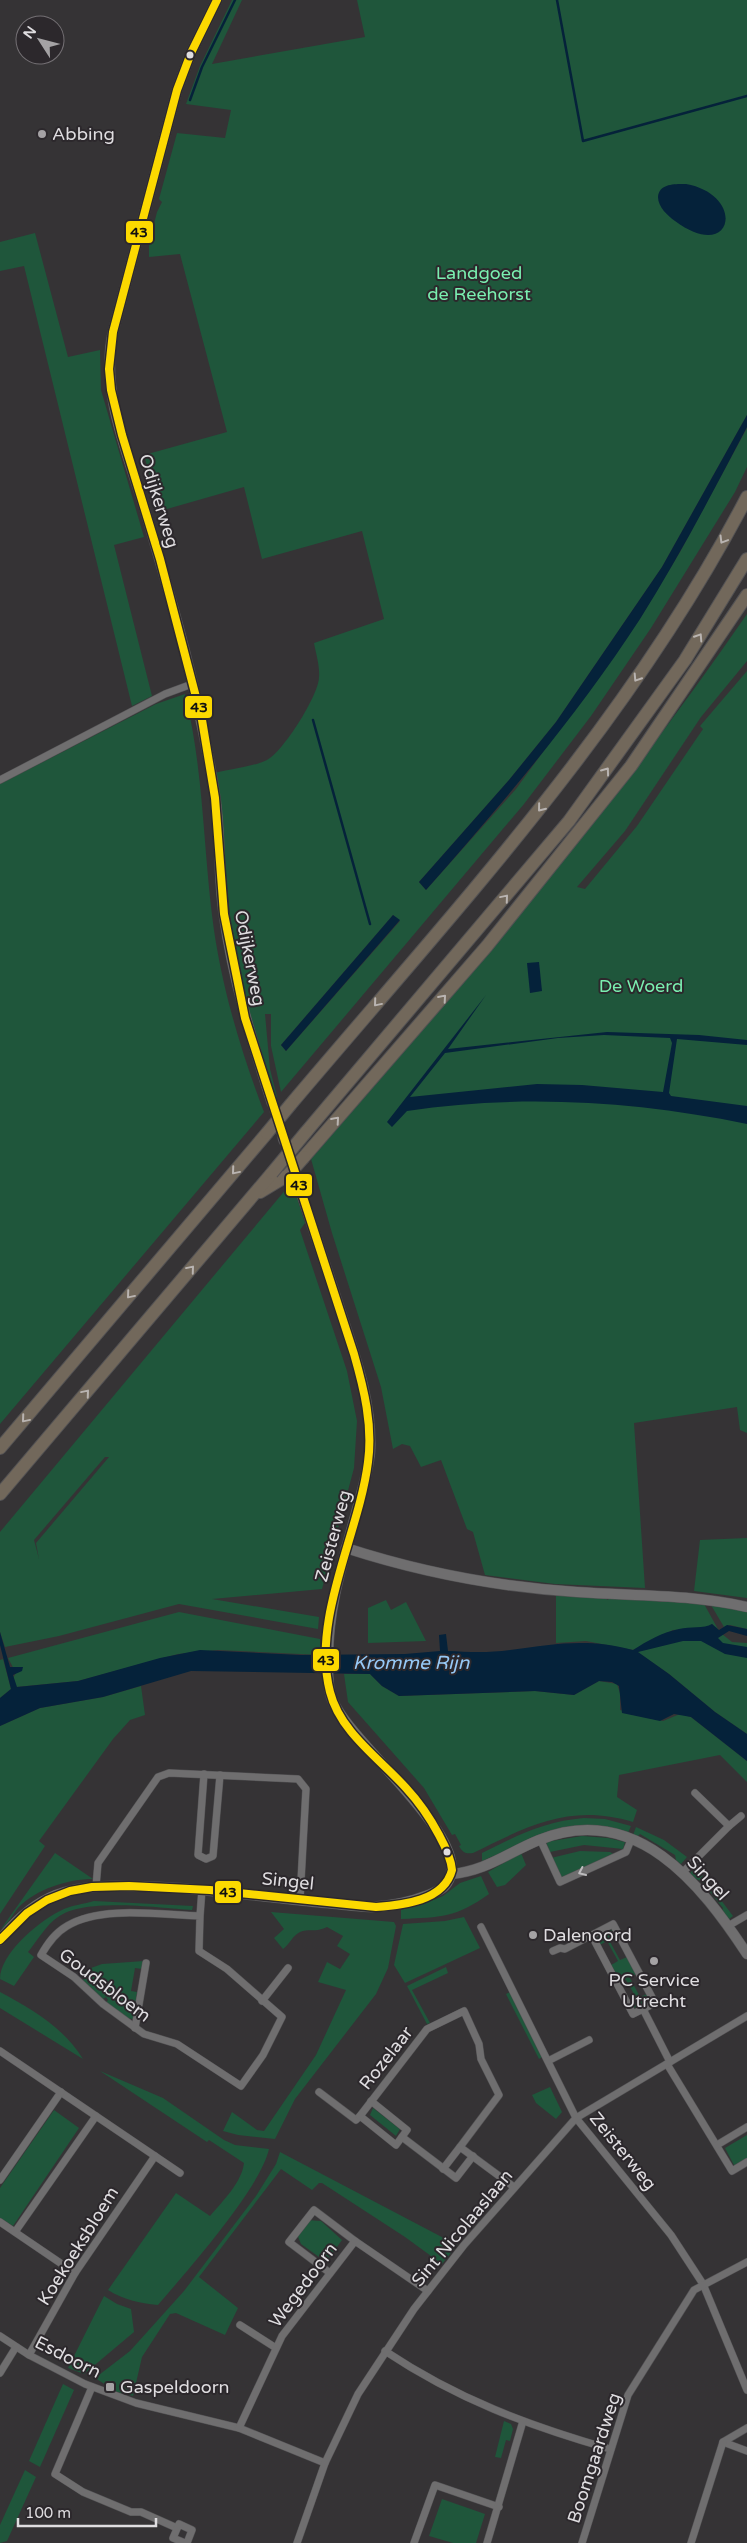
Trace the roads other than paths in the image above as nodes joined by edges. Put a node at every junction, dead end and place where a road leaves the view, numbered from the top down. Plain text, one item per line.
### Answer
1 (217, 0) edge
2 (747, 497) edge
3 (747, 559) edge
4 (747, 596) edge
5 (192, 684) junction
6 (0, 780) edge
7 (272, 1103) tunnel mouth
8 (292, 1176) junction
9 (252, 1198) junction
10 (0, 1448) edge
11 (0, 1494) edge
12 (346, 1548) junction
13 (747, 1607) edge
14 (204, 1774) junction
15 (220, 1775) junction
16 (695, 1793) dead end
17 (741, 1816) dead end
18 (729, 1826) junction
19 (540, 1839) junction
20 (631, 1840) junction
21 (684, 1872) junction
22 (451, 1874) junction
23 (96, 1886) junction
24 (202, 1889) junction
25 (300, 1898) junction
26 (747, 1915) edge
27 (200, 1916) junction
28 (728, 1926) junction
29 (481, 1927) dead end
30 (592, 1936) junction
31 (0, 1940) edge
32 (553, 1951) dead end
33 (747, 1954) edge
34 (146, 1963) dead end
35 (288, 1968) dead end
36 (262, 2000) junction
37 (643, 2009) junction
38 (747, 2016) edge
39 (135, 2028) junction
40 (589, 2040) dead end
41 (0, 2051) edge
42 (548, 2061) junction
43 (668, 2063) junction
44 (61, 2092) junction
45 (319, 2092) dead end
46 (371, 2101) junction
47 (96, 2116) junction
48 (360, 2116) junction
49 (576, 2118) junction
50 (747, 2127) edge
51 (402, 2137) junction
52 (717, 2145) junction
53 (460, 2147) junction
54 (155, 2156) junction
55 (473, 2156) junction
56 (747, 2162) edge
57 (443, 2169) junction
58 (180, 2172) dead end
59 (0, 2180) edge
60 (514, 2188) junction
61 (0, 2222) edge
62 (15, 2232) junction
63 (355, 2241) junction
64 (747, 2262) edge
65 (75, 2273) junction
66 (330, 2273) junction
67 (703, 2284) junction
68 (428, 2291) junction
69 (240, 2324) dead end
70 (0, 2336) edge
71 (16, 2347) junction
72 (276, 2348) junction
73 (384, 2352) junction
74 (29, 2355) junction
75 (0, 2373) edge
76 (92, 2387) junction
77 (747, 2390) edge
78 (523, 2420) junction
79 (239, 2428) junction
80 (747, 2428) edge
81 (723, 2442) junction
82 (610, 2449) junction
83 (747, 2450) edge
84 (324, 2463) junction
85 (499, 2507) junction
86 (177, 2528) junction
87 (185, 2543) edge
88 (297, 2543) edge
89 (414, 2543) edge
90 (487, 2543) edge
91 (582, 2543) edge
92 (691, 2543) edge

1 - 5 street, Odijkerweg
2 -> 10 highway, bridge
9 -> 3 highway, bridge
8 -> 4 highway, bridge
5 - 6 street
5 - 7 street, Odijkerweg
8 - 9 highway
8 - 12 street, Zeisterweg
11 -> 9 highway
12 - 13 street
12 - 22 street, Zeisterweg
14 - 15 street
14 - 15 street
14 - 23 street
15 - 25 street
16 - 18 street
17 - 18 street
18 - 21 street
19 - 20 street, Singel
20 -> 19 street
19 - 22 street, Singel
20 - 21 street, Singel
21 - 28 street, Singel
22 - 25 street, Singel
23 - 24 street, Singel
23 - 31 street, Singel
24 - 25 street, Singel
24 - 27 street, Goudsbloem
26 - 28 street
27 - 36 street, Goudsbloem
27 - 39 street, Goudsbloem
28 - 33 street, Singel
29 - 42 street, Zeisterweg
30 - 32 street
30 - 37 street
30 - 37 street
34 - 39 street
35 - 36 street
36 - 39 street, Goudsbloem
37 - 43 street
38 - 43 street, Sint Nicolaaslaan
40 - 42 street
41 - 44 street
42 - 49 street, Zeisterweg
43 - 49 street, Sint Nicolaaslaan
43 - 52 street
44 - 47 street
44 - 59 street
45 - 48 street
46 - 48 street, Rozelaar
46 - 51 street
46 - 53 street, Rozelaar
47 - 54 street
47 - 62 street
48 - 51 street
49 - 60 street, Sint Nicolaaslaan
49 - 67 street, Zeisterweg
50 - 52 street
51 - 57 street
52 - 56 street
53 - 55 street
53 - 57 street
54 - 58 street
54 - 65 street, Koekoeksbloem
55 - 57 street
55 - 60 street
60 - 68 street, Sint Nicolaaslaan
61 - 62 street
62 - 65 street
63 - 66 street, Wegedoorn
63 - 66 street
63 - 68 street, Wegedoorn
64 - 67 street, Boomgaardweg
65 - 74 street, Koekoeksbloem
66 - 72 street, Wegedoorn
67 - 77 street, Zeisterweg
67 - 82 street, Boomgaardweg
68 - 73 street, Sint Nicolaaslaan
69 - 72 street
70 - 71 street, Esdoorn
71 - 74 street, Esdoorn
71 - 75 street
72 - 79 street, Wegedoorn
73 - 78 street
73 - 84 street, Sint Nicolaaslaan
74 - 76 street, Esdoorn
76 - 79 street, Esdoorn
76 - 86 street
78 - 82 street
78 - 85 street
79 - 84 street, Esdoorn
80 - 81 street
81 - 83 street
81 - 92 street
82 - 91 street, Boomgaardweg
84 - 88 street, Sint Nicolaaslaan
85 - 89 street
85 - 90 street
86 - 87 street
86 - 87 street

